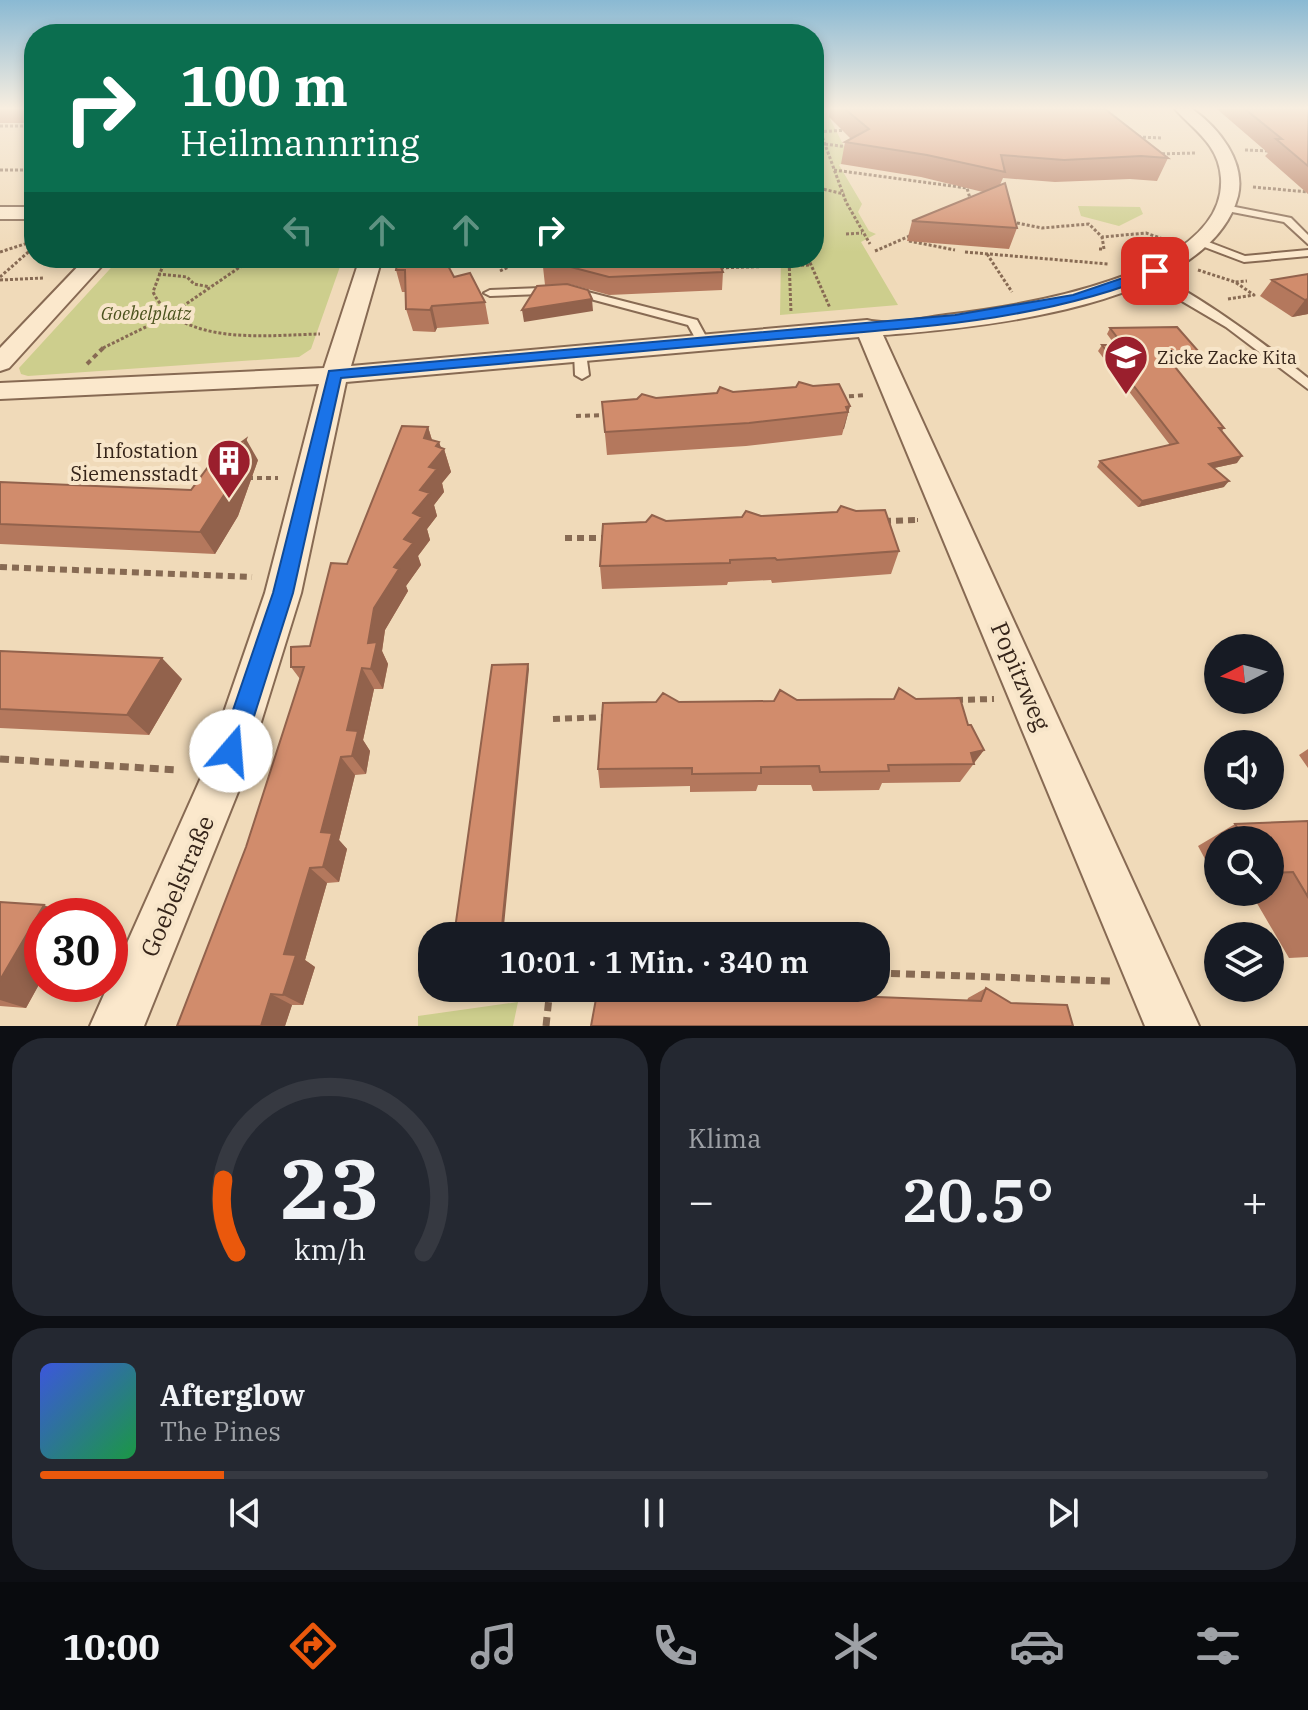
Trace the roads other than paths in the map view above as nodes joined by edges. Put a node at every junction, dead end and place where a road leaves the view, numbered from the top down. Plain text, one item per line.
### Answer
1 (1216, 157) edge
2 (1225, 208) junction
3 (0, 213) edge
4 (24, 213) edge
5 (1308, 241) edge
6 (1195, 245) junction
7 (1308, 253) edge
8 (89, 268) edge
9 (368, 268) edge
10 (1145, 275) junction
11 (490, 293) dead end
12 (867, 327) junction
13 (703, 342) junction
14 (0, 363) edge
15 (335, 374) junction
16 (1308, 385) edge
17 (0, 391) edge
18 (117, 1026) edge
19 (1172, 1026) edge

1 - 2 street
2 - 5 lane
2 - 6 street
3 - 4 street
6 - 7 lane
6 - 10 street
8 - 14 street
9 - 15 street, Goebelstraße
10 - 12 street
10 - 16 lane
11 - 13 lane
12 - 13 street
12 - 19 street, Popitzweg
13 - 15 street
15 - 17 street
15 - 18 street, Goebelstraße

